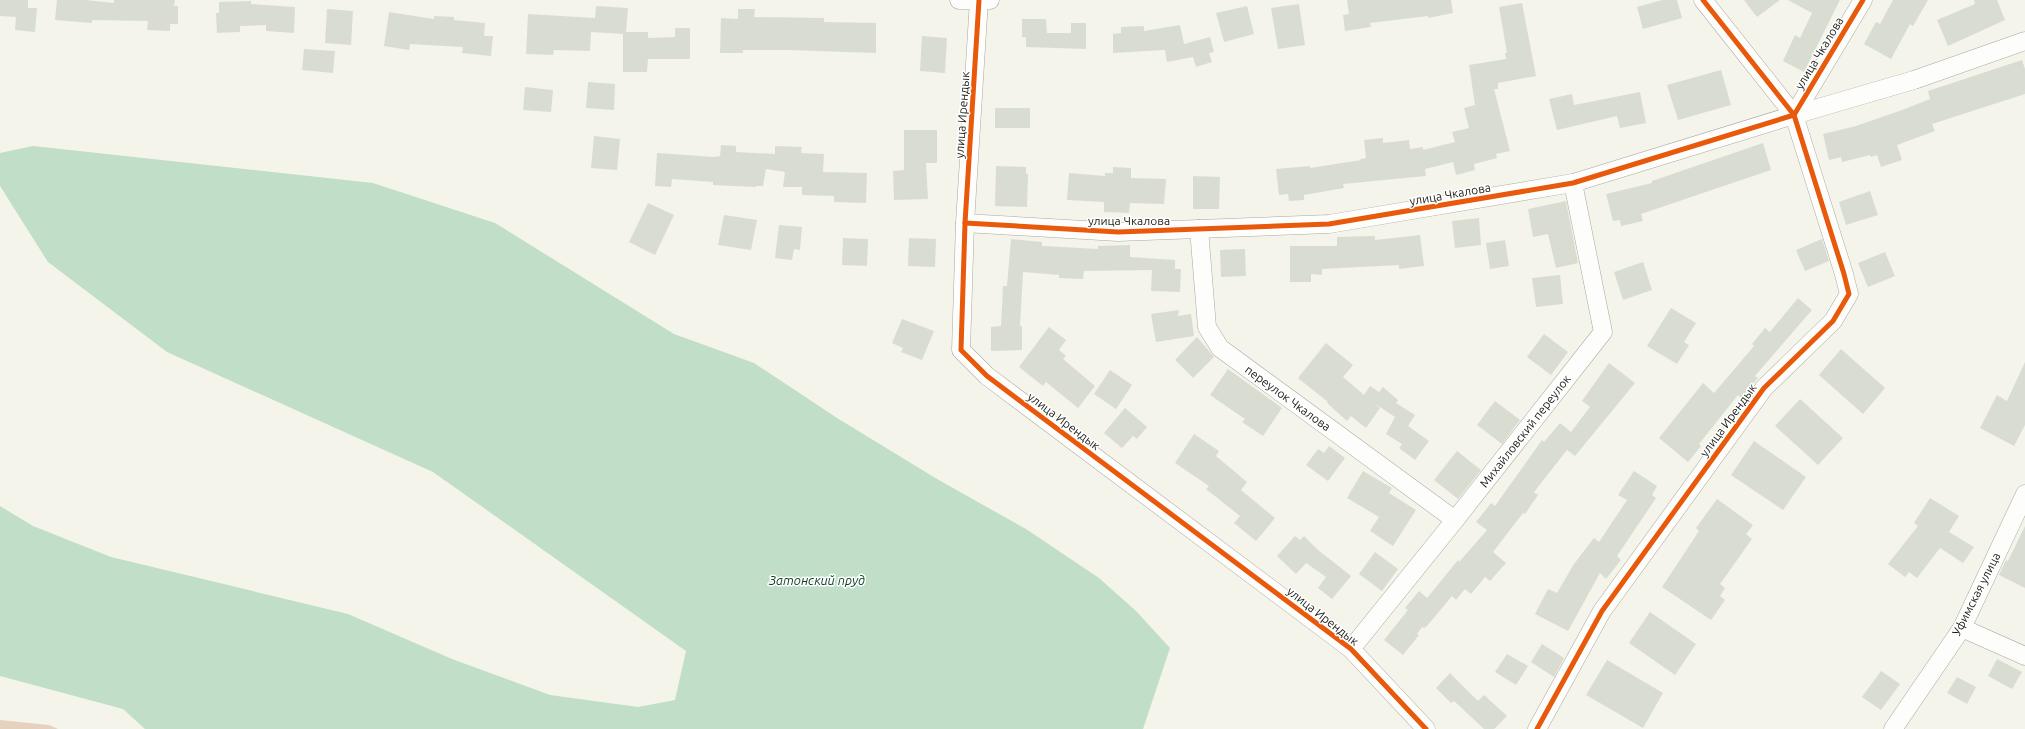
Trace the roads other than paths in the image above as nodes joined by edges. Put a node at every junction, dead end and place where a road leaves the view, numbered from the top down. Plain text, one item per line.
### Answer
1 (959, 0) edge
2 (983, 0) edge
3 (1703, 0) edge
4 (1863, 0) edge
5 (2025, 42) edge
6 (1794, 114) junction
7 (1573, 183) junction
8 (965, 222) junction
9 (1199, 229) junction
10 (2025, 494) edge
11 (1455, 520) junction
12 (1962, 628) junction
13 (1351, 649) junction
14 (2025, 656) edge
15 (1426, 729) edge
16 (1537, 729) edge
17 (1893, 729) edge

1 - 2 street
2 - 8 street, улица Ирендык
3 - 6 street
4 - 6 street, улица Чкалова
5 - 6 street
6 - 7 street, улица Чкалова
6 - 16 street, улица Ирендык
7 - 9 street, улица Чкалова
7 - 11 street, Михайловский переулок
8 - 9 street, улица Чкалова
8 - 13 street, улица Ирендык
9 - 11 street, переулок Чкалова
10 - 12 street, Уфимская улица
11 - 13 street, Михайловский переулок
12 - 14 street
12 - 17 street, Уфимская улица
13 - 15 street, улица Ирендык

